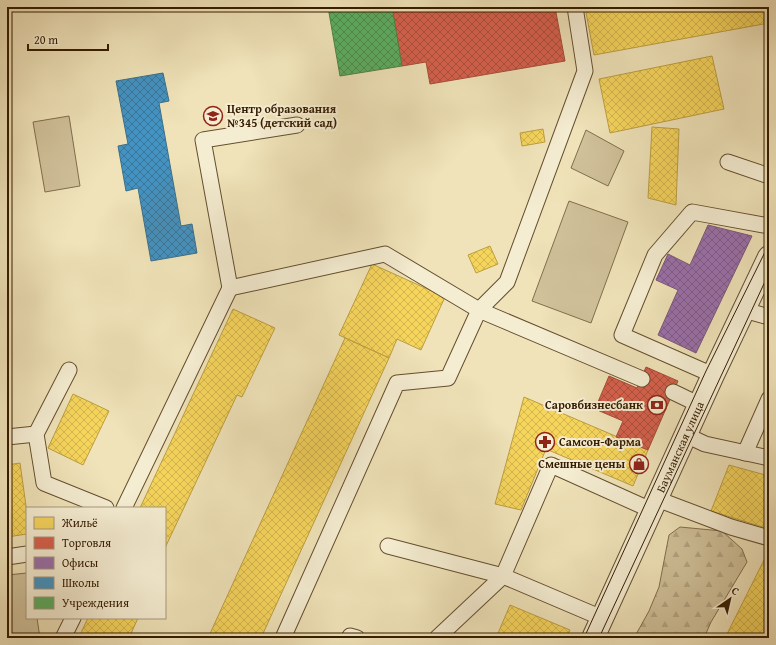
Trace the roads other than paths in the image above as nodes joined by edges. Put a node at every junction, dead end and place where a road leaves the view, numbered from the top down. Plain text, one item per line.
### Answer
1 (575, 7) edge
2 (297, 125) dead end
3 (728, 162) dead end
4 (769, 176) edge
5 (769, 226) edge
6 (769, 257) edge
7 (230, 288) junction
8 (479, 310) junction
9 (744, 310) junction
10 (769, 317) edge
11 (69, 370) dead end
12 (714, 375) junction
13 (642, 378) dead end
14 (673, 392) dead end
15 (769, 399) edge
16 (700, 405) junction
17 (36, 434) junction
18 (686, 435) junction
19 (7, 437) edge
20 (745, 453) junction
21 (769, 458) edge
22 (654, 504) junction
23 (104, 507) edge
24 (124, 507) edge
25 (769, 538) edge
26 (388, 546) dead end
27 (26, 554) edge
28 (7, 557) edge
29 (503, 576) junction
30 (602, 618) junction
31 (72, 619) edge
32 (63, 638) edge
33 (283, 638) edge
34 (350, 638) edge
35 (357, 638) edge
36 (437, 638) edge
37 (593, 638) edge

1 - 8 lane
2 - 7 lane
3 - 4 lane
5 - 12 lane
6 - 9 street, Бауманская улица
7 - 8 lane
7 - 24 lane
8 - 13 lane
8 - 33 lane
9 - 10 lane
9 - 12 street, Бауманская улица
11 - 17 lane
12 - 16 street, Бауманская улица
14 - 16 lane
15 - 20 lane
16 - 18 street, Бауманская улица
17 - 19 lane
17 - 23 lane
18 - 20 lane
18 - 22 street, Бауманская улица
20 - 21 lane
22 - 25 lane
22 - 29 lane
22 - 30 street, Бауманская улица
26 - 29 lane
27 - 28 lane
29 - 30 lane
29 - 36 lane
30 - 37 street, Бауманская улица
31 - 32 lane
34 - 35 lane

